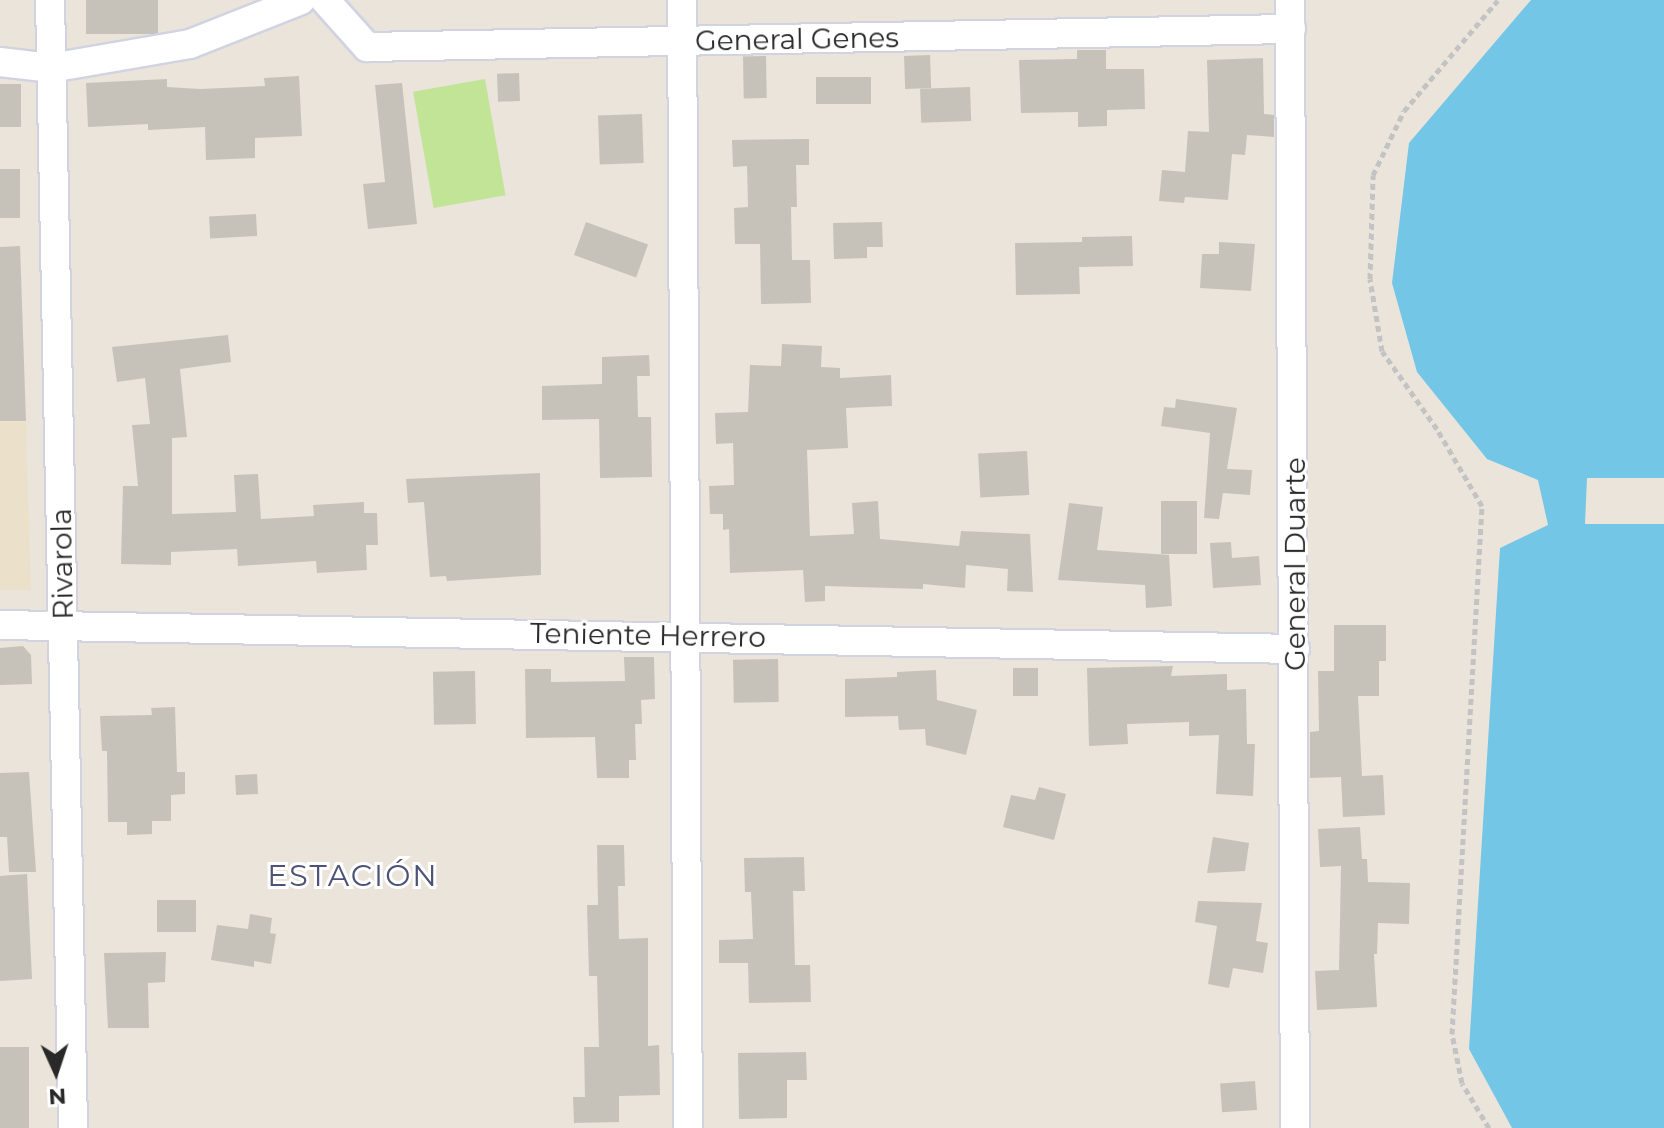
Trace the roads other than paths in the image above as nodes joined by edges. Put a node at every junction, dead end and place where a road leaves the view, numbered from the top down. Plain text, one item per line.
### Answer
1 (50, 0) edge
2 (301, 0) edge
3 (325, 0) edge
4 (682, 0) edge
5 (1290, 0) edge
6 (1291, 29) junction
7 (682, 41) junction
8 (0, 62) edge
9 (51, 68) junction
10 (64, 624) junction
11 (0, 625) edge
12 (686, 636) junction
13 (1295, 649) junction
14 (73, 1128) edge
15 (688, 1128) edge
16 (1295, 1128) edge

1 - 9 street, Rivarola
2 - 9 street
3 - 7 street, General Genes
4 - 7 street
5 - 6 street, General Duarte
6 - 7 street, General Genes
6 - 13 street, General Duarte
7 - 12 street
8 - 9 street
9 - 10 street, Rivarola
10 - 11 street, Teniente Herrero
10 - 12 street, Teniente Herrero
10 - 14 street, Rivarola
12 - 13 street, Teniente Herrero
12 - 15 street
13 - 16 street, General Duarte

